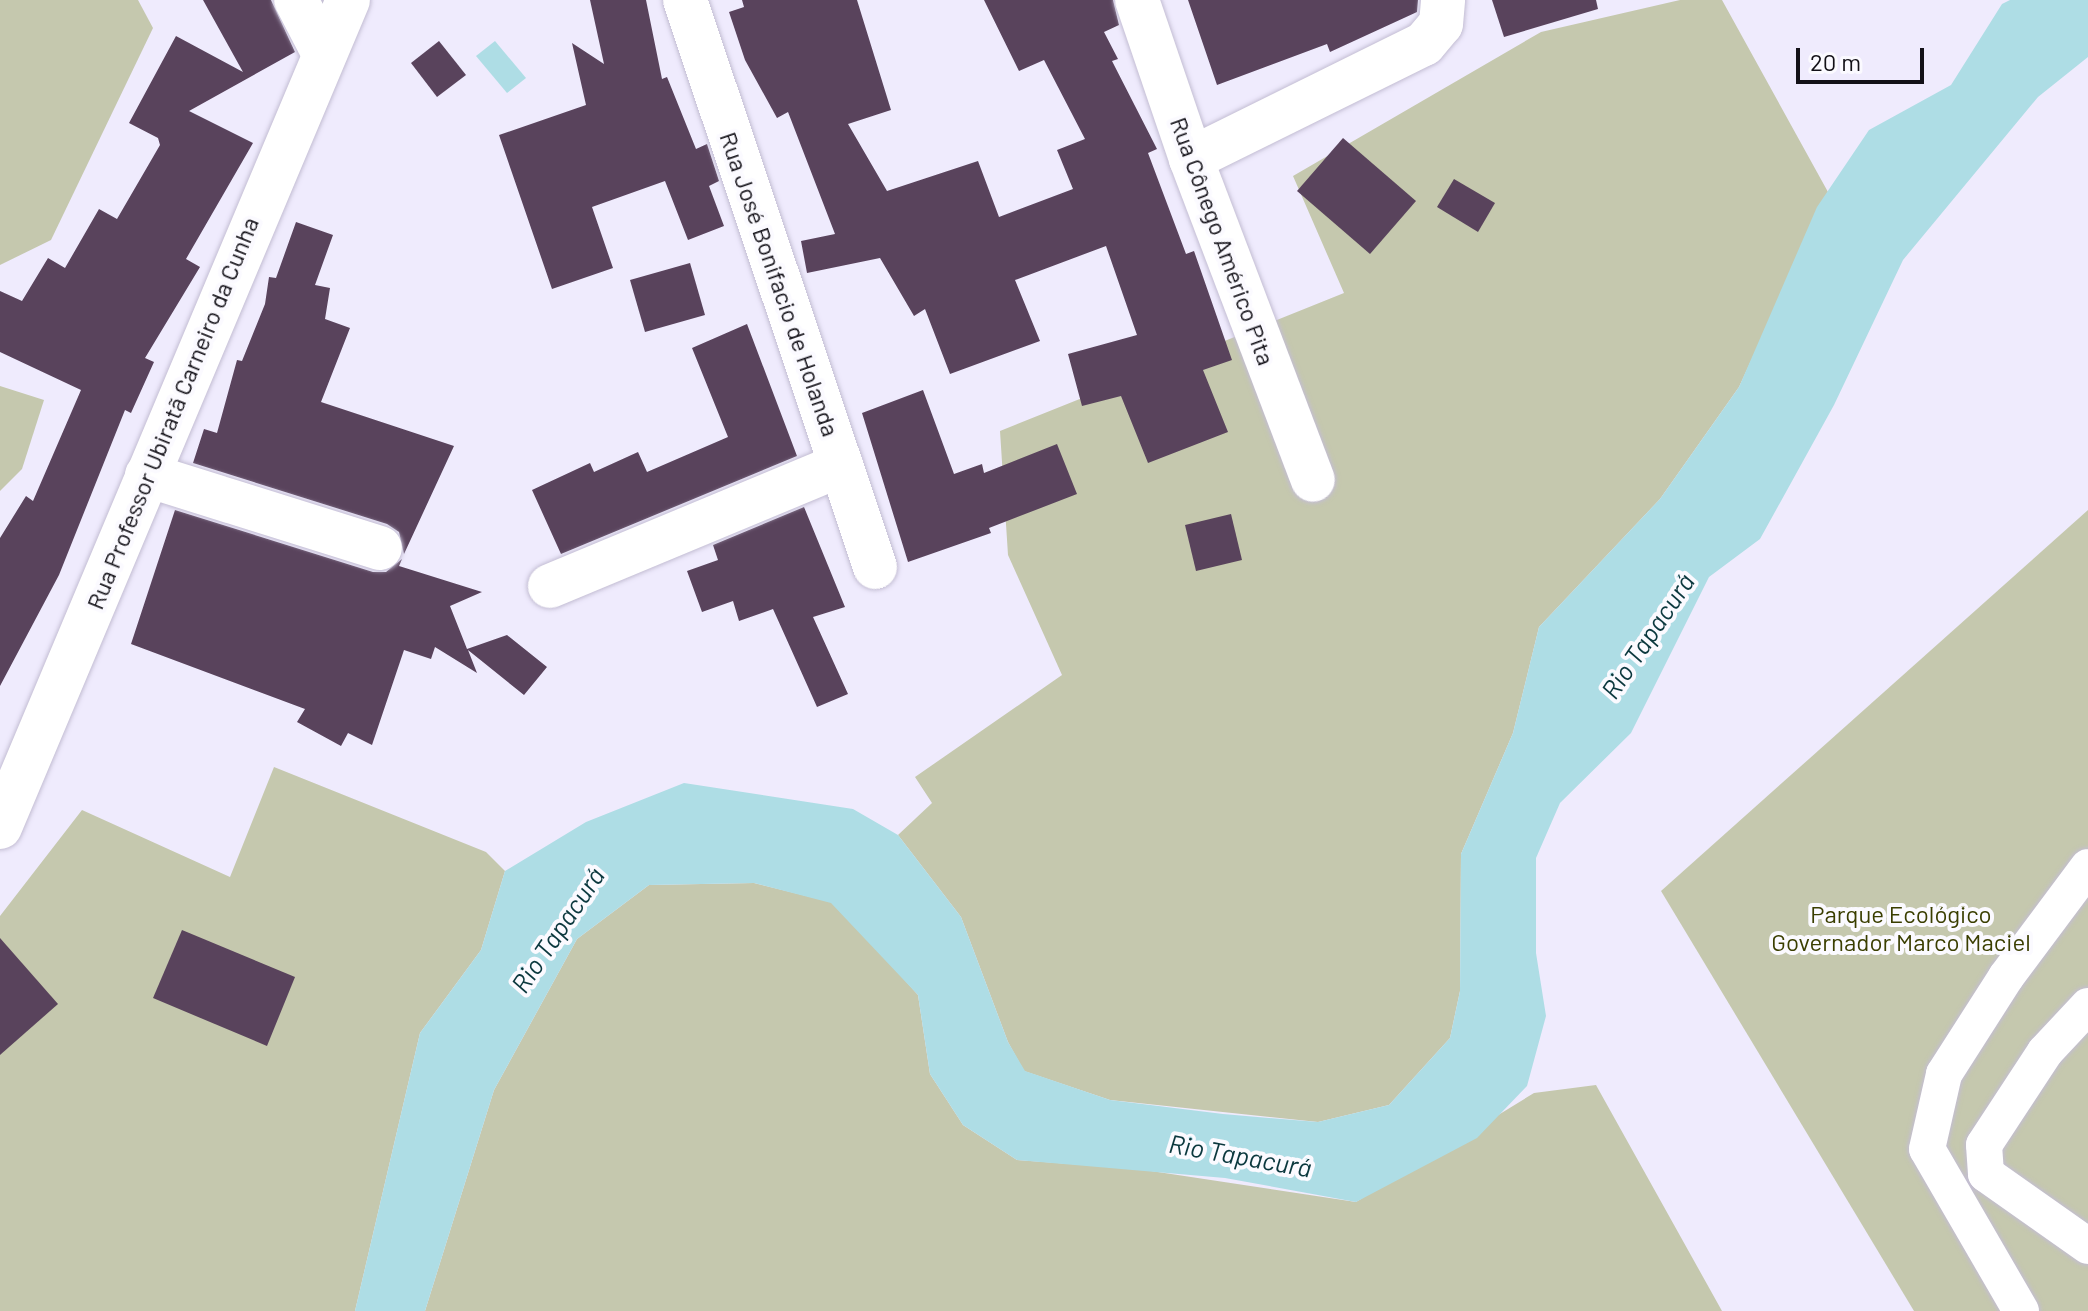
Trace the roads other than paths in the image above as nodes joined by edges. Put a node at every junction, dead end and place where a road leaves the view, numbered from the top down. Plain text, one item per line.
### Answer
1 (296, 0) edge
2 (348, 0) edge
3 (685, 0) edge
4 (1137, 0) edge
5 (1442, 12) edge
6 (323, 52) junction
7 (1191, 159) junction
8 (841, 465) junction
9 (147, 475) junction
10 (1313, 480) dead end
11 (380, 548) dead end
12 (875, 567) dead end
13 (550, 586) dead end
14 (0, 827) edge
15 (2088, 867) edge
16 (2088, 1006) edge
17 (2088, 1246) edge
18 (2021, 1311) edge

1 - 6 street
2 - 6 street, Rua Professor Ubiratã Carneiro da Cunha
3 - 8 street, Rua José Bonifacio de Holanda
4 - 7 street, Rua Cônego Américo Pita
5 - 7 street
6 - 9 street, Rua Professor Ubiratã Carneiro da Cunha
7 - 10 street, Rua Cônego Américo Pita
8 - 12 street, Rua José Bonifacio de Holanda
8 - 13 street
9 - 11 street
9 - 14 street, Rua Professor Ubiratã Carneiro da Cunha
15 - 18 street
16 - 17 street

